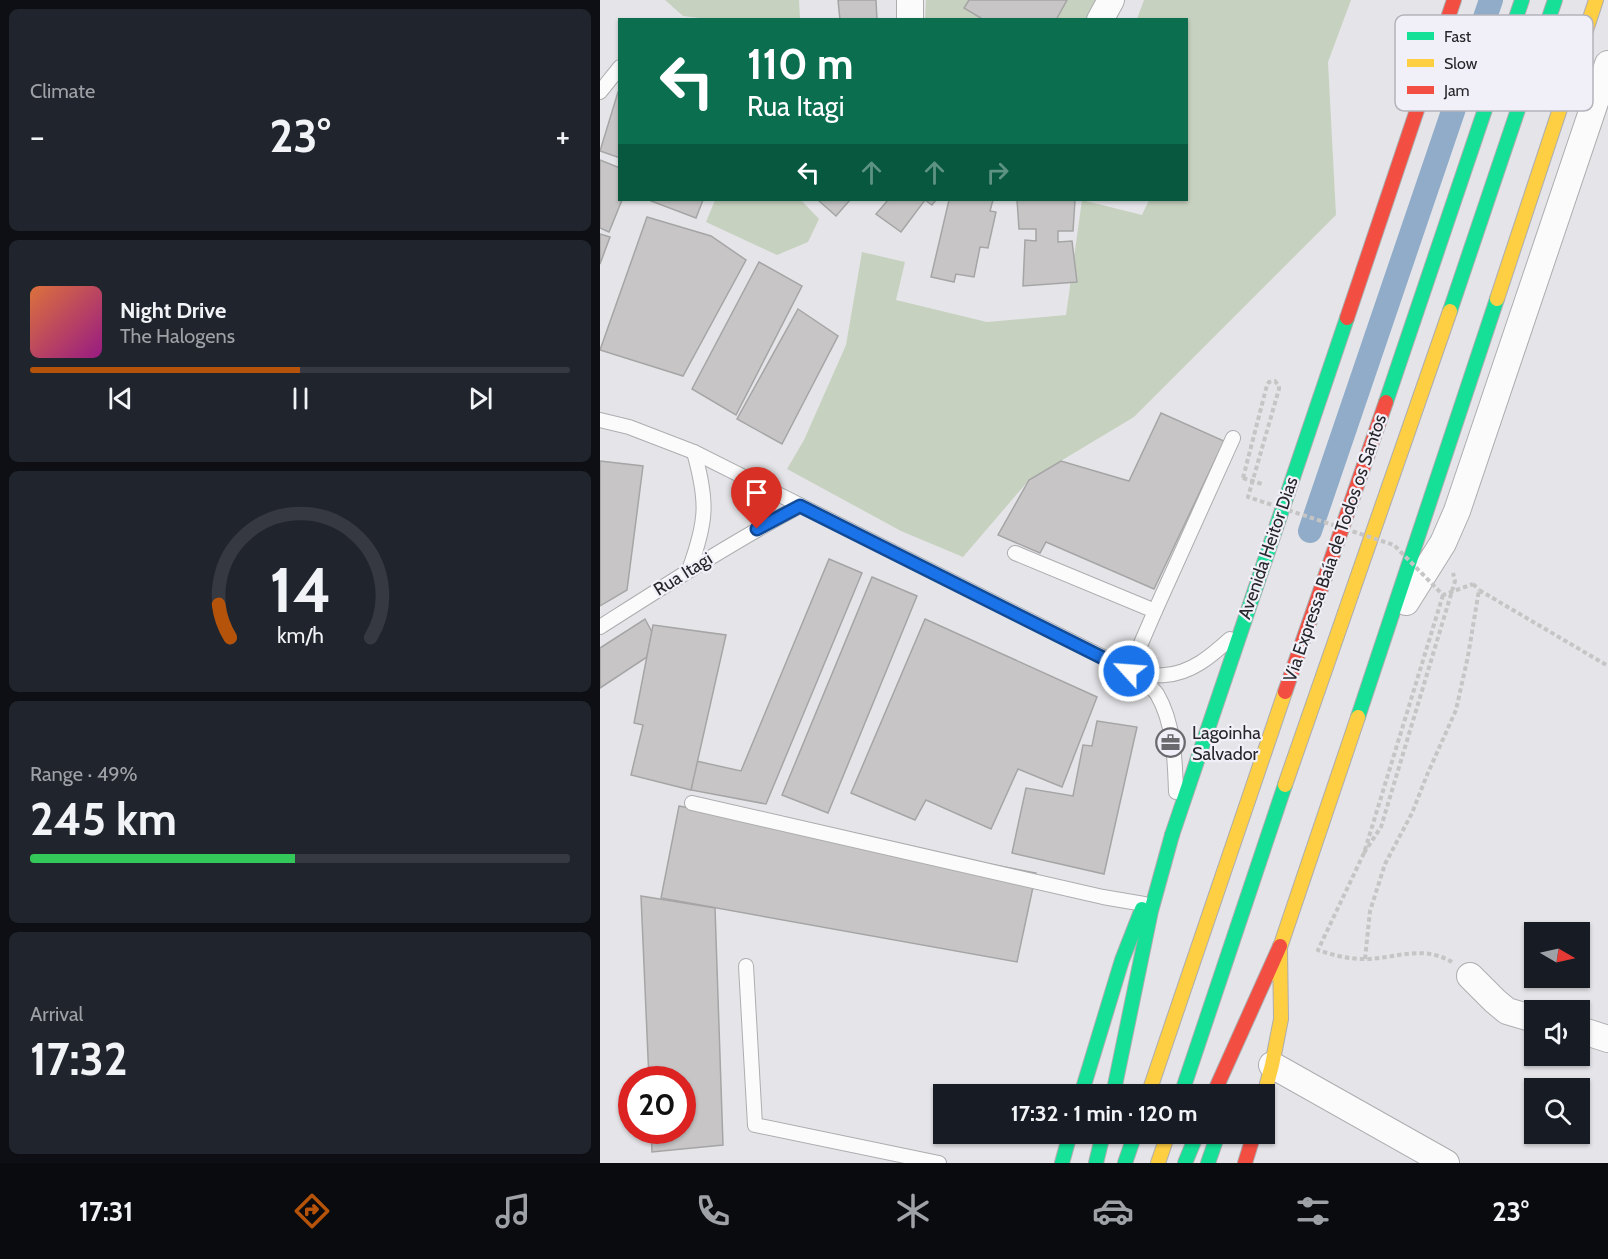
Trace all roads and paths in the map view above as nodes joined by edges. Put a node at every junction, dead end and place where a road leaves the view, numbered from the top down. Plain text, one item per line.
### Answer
1 (910, 0) edge
2 (1111, 0) edge
3 (1454, 0) edge
4 (1522, 0) edge
5 (1555, 0) edge
6 (1596, 0) edge
7 (1449, 15) edge
8 (1517, 15) edge
9 (1550, 15) edge
10 (1591, 15) edge
11 (910, 18) edge
12 (1101, 18) edge
13 (1608, 64) edge
14 (618, 70) edge
15 (600, 92) edge
16 (1593, 109) edge
17 (1416, 111) edge
18 (1485, 111) edge
19 (1518, 111) edge
20 (1559, 111) edge
21 (1592, 111) edge
22 (600, 420) edge
23 (1233, 438) dead end
24 (694, 452) junction
25 (1243, 478) dead end
26 (800, 506) junction
27 (1015, 554) dead end
28 (689, 570) junction
29 (1479, 590) junction
30 (1443, 595) junction
31 (1155, 610) junction
32 (600, 627) edge
33 (1241, 629) junction
34 (1388, 630) junction
35 (1608, 666) edge
36 (1133, 672) junction
37 (692, 803) dead end
38 (1177, 821) junction
39 (1172, 835) junction
40 (1144, 904) junction
41 (1280, 946) junction
42 (1365, 959) junction
43 (746, 966) dead end
44 (1470, 976) joint
45 (1524, 1016) edge
46 (1590, 1033) edge
47 (1608, 1039) edge
48 (1242, 1063) dead end
49 (1272, 1065) junction
50 (1084, 1084) edge
51 (1115, 1084) edge
52 (1151, 1084) edge
53 (1185, 1084) edge
54 (1218, 1084) edge
55 (1267, 1084) edge
56 (1067, 1144) edge
57 (1101, 1144) edge
58 (1132, 1144) edge
59 (1165, 1144) edge
60 (1193, 1144) edge
61 (1215, 1144) edge
62 (1251, 1144) edge
63 (939, 1163) edge
64 (1062, 1163) edge
65 (1096, 1163) edge
66 (1125, 1163) edge
67 (1158, 1163) edge
68 (1185, 1163) edge
69 (1208, 1163) edge
70 (1245, 1163) edge
71 (1446, 1163) edge

1 - 11 street
2 - 12 street
3 - 7 main road, Avenida Heitor Dias
4 - 8 main road, Via Expressa Baía de Todos os Santos
5 - 9 main road, Via Expressa Baía de Todos os Santos
6 - 10 main road
13 - 16 street
14 - 15 lane
17 - 33 main road, Avenida Heitor Dias
18 - 52 main road, Via Expressa Baía de Todos os Santos
19 - 53 main road, Via Expressa Baía de Todos os Santos
20 - 34 main road
21 - 34 street
22 - 24 lane
23 - 31 lane
24 - 26 lane
24 - 28 lane
25 - 30 path, bridge
26 - 28 lane, Rua Itagi
26 - 36 lane
27 - 31 lane
28 - 32 lane, Rua Itagi
29 - 30 path, bridge
29 - 35 path
29 - 42 path
30 - 42 path
31 - 36 lane
33 - 36 lane
33 - 38 main road, Avenida Heitor Dias
34 - 41 main road
36 - 38 lane
37 - 40 lane
38 - 39 main road, Avenida Heitor Dias
39 - 40 main road, Avenida Heitor Dias
39 - 51 main road
40 - 50 main road, Avenida Heitor Dias
41 - 48 main road
41 - 49 main road
41 - 54 main road
42 - 44 path
43 - 63 lane
44 - 45 street
46 - 47 street
49 - 55 main road
49 - 71 street
56 - 64 main road
57 - 65 main road
58 - 66 main road
59 - 67 main road
60 - 68 main road
61 - 69 main road
62 - 70 main road

